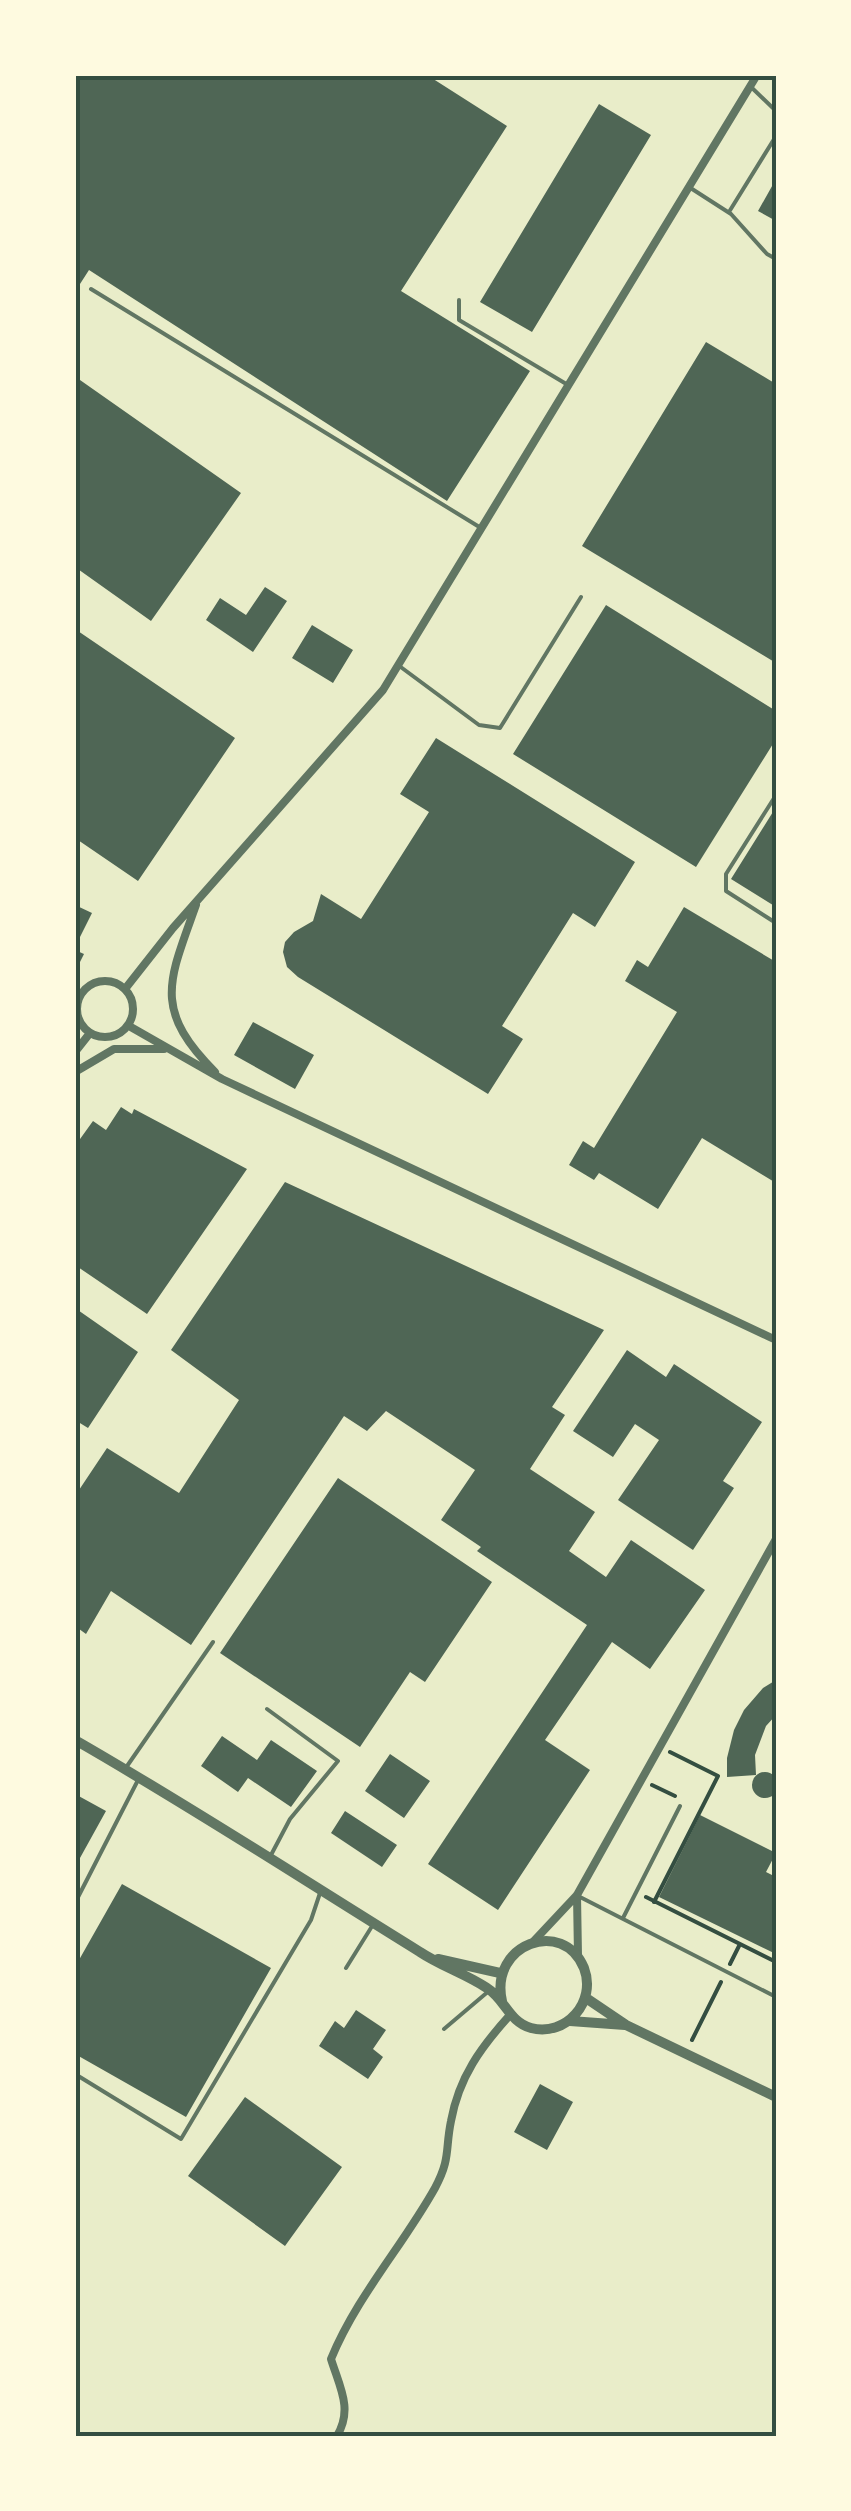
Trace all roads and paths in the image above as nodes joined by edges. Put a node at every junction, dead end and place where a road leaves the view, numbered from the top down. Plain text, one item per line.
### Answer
1 (752, 79) edge
2 (776, 111) edge
3 (776, 136) edge
4 (688, 187) junction
5 (729, 212) junction
6 (776, 259) edge
7 (91, 288) dead end
8 (459, 300) dead end
9 (568, 385) junction
10 (481, 528) junction
11 (581, 597) dead end
12 (398, 665) junction
13 (776, 794) edge
14 (197, 901) junction
15 (776, 923) edge
16 (125, 989) junction
17 (78, 992) edge
18 (129, 1026) junction
19 (90, 1033) junction
20 (167, 1049) junction
21 (75, 1052) edge
22 (75, 1072) edge
23 (222, 1079) junction
24 (774, 1341) edge
25 (776, 1538) edge
26 (213, 1642) dead end
27 (267, 1709) dead end
28 (75, 1740) edge
29 (125, 1769) junction
30 (139, 1778) junction
31 (641, 1779) junction
32 (682, 1804) joint
33 (692, 1806) dead end
34 (701, 1810) dead end
35 (269, 1859) junction
36 (321, 1890) junction
37 (636, 1892) junction
38 (577, 1895) junction
39 (75, 1902) edge
40 (623, 1918) junction
41 (374, 1923) junction
42 (532, 1942) junction
43 (740, 1944) junction
44 (425, 1956) junction
45 (578, 1958) junction
46 (776, 1962) edge
47 (346, 1968) dead end
48 (726, 1971) junction
49 (500, 1973) junction
50 (490, 1990) junction
51 (776, 1996) edge
52 (586, 1998) junction
53 (502, 2001) junction
54 (510, 2015) junction
55 (570, 2021) junction
56 (626, 2025) junction
57 (444, 2030) dead end
58 (686, 2054) junction
59 (75, 2074) edge
60 (776, 2096) edge
61 (336, 2436) edge

1 - 2 lane
1 - 4 street
3 - 5 lane
4 - 5 lane
4 - 9 street
5 - 6 lane
7 - 10 lane
8 - 9 lane
9 - 10 street
10 - 12 street
11 - 12 lane
12 - 14 street
13 - 15 lane
14 - 16 street
14 - 23 street
16 - 17 street
16 - 18 street
17 - 19 street
18 - 19 street
18 - 20 street
19 - 21 street
20 - 22 street
20 - 23 street
23 - 24 street
25 - 31 street
26 - 29 lane
27 - 35 lane
28 - 29 street
29 - 30 street
30 - 35 street
30 - 39 lane
31 - 32 path
31 - 38 street
32 - 37 lane
33 - 34 path
35 - 36 street
36 - 41 street
36 - 59 lane
37 - 40 lane
37 - 43 path
38 - 40 lane
38 - 42 street
38 - 45 street
40 - 48 lane
41 - 44 street
41 - 47 lane
42 - 45 street
42 - 49 street
43 - 46 path
43 - 48 path
44 - 49 street
44 - 50 street
45 - 52 street
48 - 51 lane
48 - 58 path
49 - 53 street
50 - 53 street
50 - 57 lane
52 - 55 street
52 - 56 street
53 - 54 street
54 - 55 street
54 - 61 street
55 - 56 street
56 - 58 street
58 - 60 street

